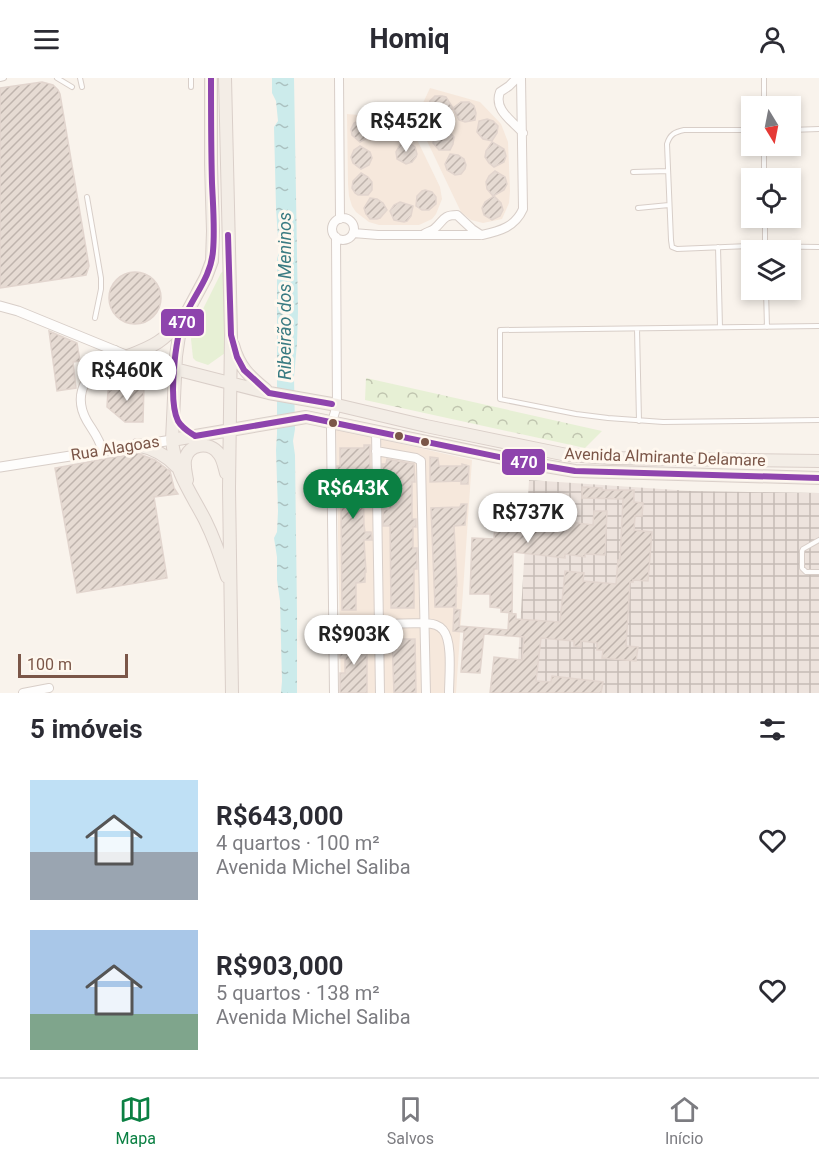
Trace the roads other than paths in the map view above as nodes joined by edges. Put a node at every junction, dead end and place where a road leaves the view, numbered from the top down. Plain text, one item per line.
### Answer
1 (57, 78) edge
2 (80, 78) edge
3 (191, 78) edge
4 (211, 78) edge
5 (225, 78) edge
6 (339, 78) edge
7 (519, 78) edge
8 (764, 78) edge
9 (72, 87) dead end
10 (81, 87) dead end
11 (191, 87) dead end
12 (764, 96) edge
13 (819, 129) edge
14 (741, 130) edge
15 (801, 130) edge
16 (523, 133) junction
17 (668, 171) junction
18 (633, 172) dead end
19 (87, 197) dead end
20 (669, 205) junction
21 (638, 208) dead end
22 (340, 219) junction
23 (353, 233) junction
24 (423, 235) junction
25 (481, 235) junction
26 (336, 237) junction
27 (718, 247) junction
28 (819, 247) edge
29 (741, 248) edge
30 (801, 248) edge
31 (766, 300) edge
32 (0, 306) edge
33 (95, 318) dead end
34 (183, 320) junction
35 (819, 326) edge
36 (720, 327) junction
37 (767, 327) junction
38 (637, 328) junction
39 (231, 335) junction
40 (115, 350) junction
41 (128, 356) junction
42 (175, 369) junction
43 (230, 383) junction
44 (271, 393) junction
45 (337, 405) junction
46 (173, 406) junction
47 (819, 420) edge
48 (639, 421) junction
49 (332, 422) junction
50 (230, 429) junction
51 (376, 431) junction
52 (195, 436) junction
53 (171, 440) junction
54 (137, 445) junction
55 (102, 450) junction
56 (376, 451) junction
57 (599, 457) junction
58 (819, 461) edge
59 (528, 463) junction
60 (0, 467) edge
61 (177, 467) junction
62 (819, 478) edge
63 (230, 488) junction
64 (189, 491) junction
65 (819, 540) edge
66 (819, 572) edge
67 (231, 590) junction
68 (425, 623) junction
69 (379, 624) junction
70 (332, 625) junction
71 (49, 688) dead end
72 (23, 693) edge
73 (232, 693) edge
74 (334, 693) edge
75 (380, 693) edge
76 (426, 693) edge
77 (449, 693) edge

1 - 9 lane
2 - 10 lane
3 - 11 lane
4 - 34 main road
5 - 39 main road
6 - 22 street
7 - 16 street
7 - 16 street
8 - 12 lane
13 - 15 lane
14 - 17 lane
16 - 25 street
17 - 18 lane
17 - 20 lane
19 - 33 lane
20 - 21 lane
20 - 27 lane
22 - 23 street
22 - 26 street
23 - 24 street
23 - 26 street
24 - 25 street
24 - 25 street
26 - 45 street
27 - 29 lane
27 - 36 lane
28 - 30 lane
31 - 37 lane
32 - 40 street
34 - 41 main road
34 - 42 main road
35 - 37 lane
36 - 37 lane
36 - 38 lane
38 - 48 lane
38 - 48 lane
39 - 43 main road
39 - 44 main road
40 - 41 street
40 - 55 street
41 - 42 street
42 - 43 main road, Avenida Almirante Delamare
42 - 46 main road
43 - 44 main road, Avenida Almirante Delamare
43 - 50 main road
44 - 45 main road, Avenida Almirante Delamare
45 - 49 street
45 - 57 main road, Avenida Almirante Delamare
46 - 52 main road
46 - 53 main road
47 - 48 lane
49 - 50 main road, Avenida Almirante Delamare
49 - 51 main road, Avenida Almirante Delamare
49 - 70 street
50 - 52 main road, Rua Alagoas
50 - 63 main road
51 - 56 street
51 - 59 main road, Avenida Almirante Delamare
52 - 53 main road, Rua Alagoas
53 - 54 street, Rua Alagoas
53 - 61 main road
54 - 55 street, Rua Alagoas
54 - 61 main road
55 - 60 street, Rua Alagoas
56 - 68 street
56 - 69 street
57 - 58 main road, Avenida Almirante Delamare
57 - 59 main road
59 - 62 main road, Avenida Almirante Delamare
61 - 64 main road
63 - 64 main road
63 - 67 main road
64 - 67 main road
65 - 66 lane
67 - 73 main road
68 - 69 street
68 - 76 street
68 - 77 street
69 - 70 street
69 - 75 street
70 - 74 street
71 - 72 street

